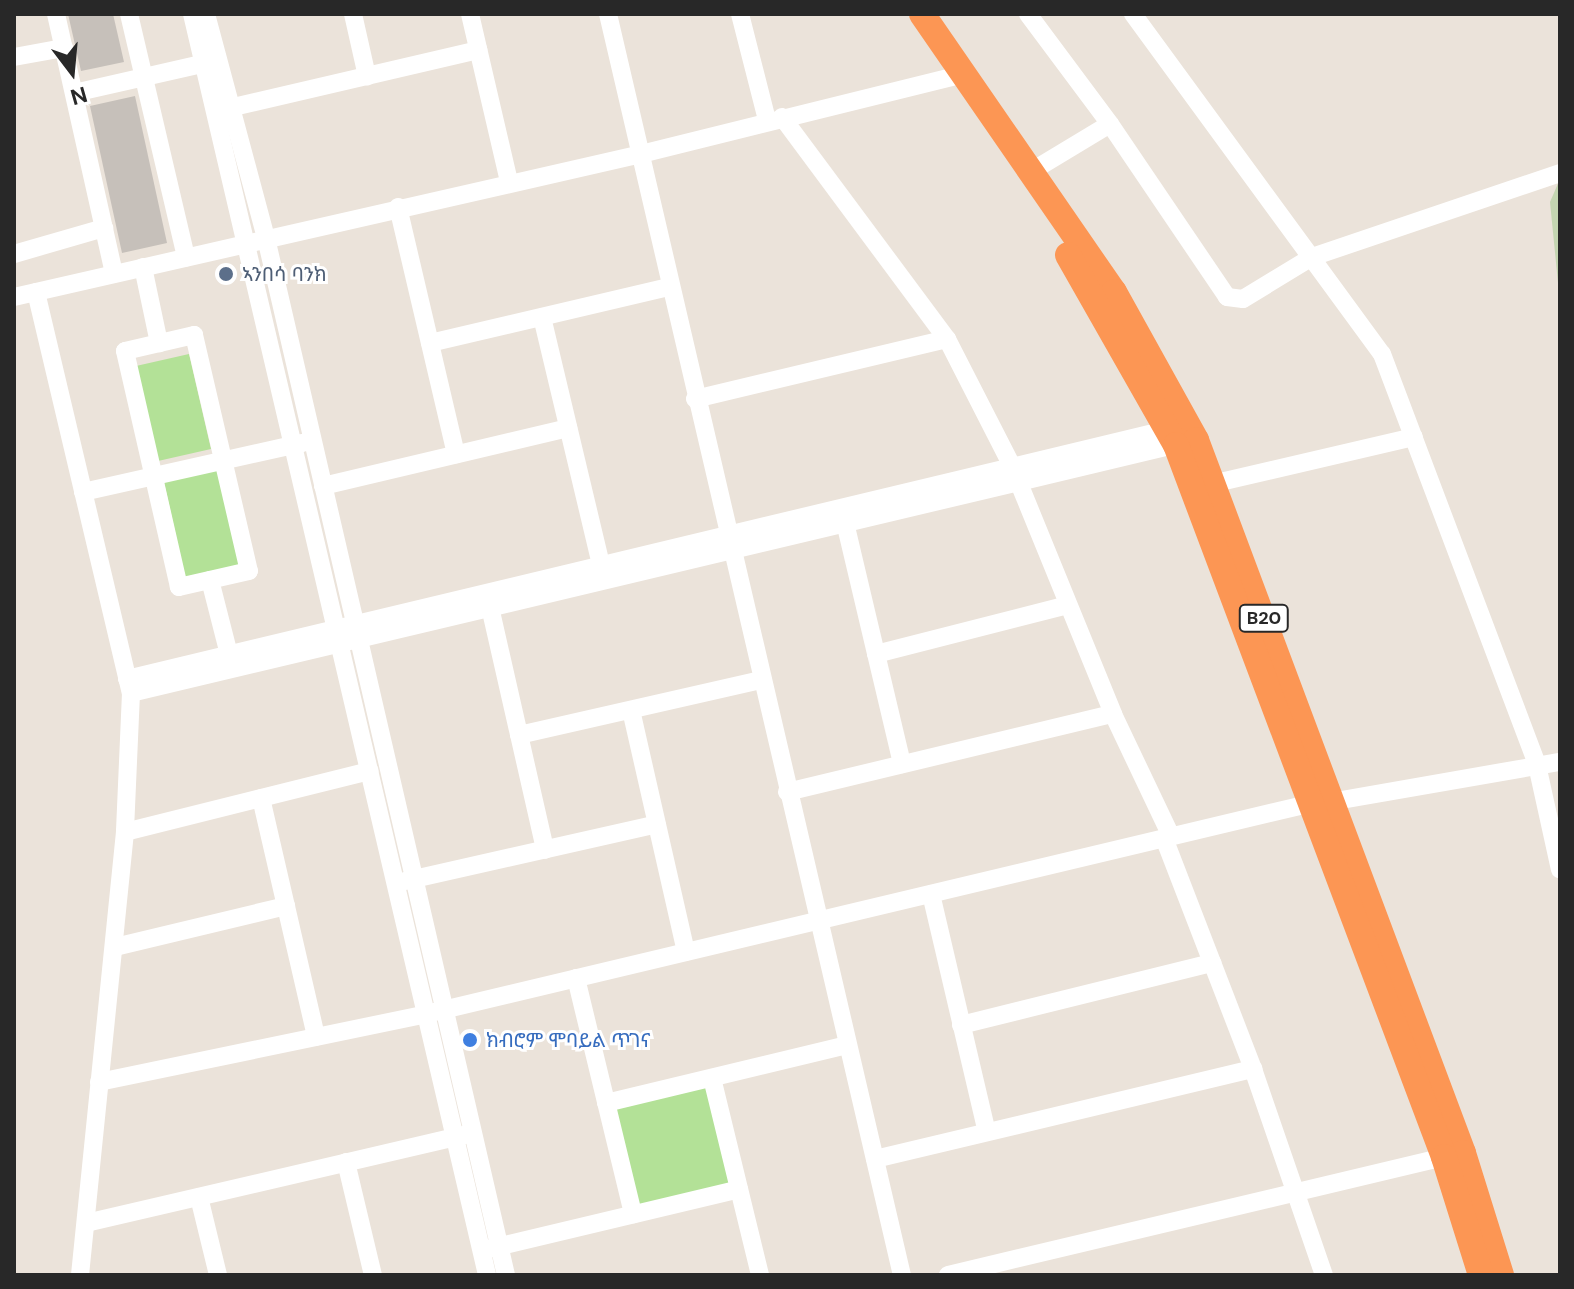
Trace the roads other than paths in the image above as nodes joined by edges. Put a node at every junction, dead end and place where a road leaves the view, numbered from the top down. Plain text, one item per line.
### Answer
1 (56, 14) edge
2 (129, 14) edge
3 (192, 14) edge
4 (206, 14) edge
5 (353, 14) edge
6 (470, 14) edge
7 (608, 14) edge
8 (740, 14) edge
9 (903, 14) edge
10 (922, 14) edge
11 (1028, 14) edge
12 (1133, 14) edge
13 (64, 48) junction
14 (478, 50) junction
15 (14, 57) edge
16 (211, 62) junction
17 (367, 76) junction
18 (957, 76) junction
19 (145, 77) junction
20 (74, 93) junction
21 (229, 108) junction
22 (774, 119) junction
23 (1110, 124) junction
24 (637, 155) junction
25 (1032, 171) junction
26 (1560, 173) edge
27 (509, 181) junction
28 (398, 207) junction
29 (104, 228) junction
30 (266, 238) junction
31 (246, 243) junction
32 (14, 254) edge
33 (186, 257) junction
34 (1312, 257) junction
35 (143, 267) junction
36 (114, 274) junction
37 (668, 287) junction
38 (36, 292) junction
39 (14, 297) edge
40 (542, 317) junction
41 (947, 339) junction
42 (159, 343) junction
43 (430, 343) junction
44 (695, 399) junction
45 (568, 428) junction
46 (1182, 434) junction
47 (1414, 437) junction
48 (313, 441) junction
49 (293, 445) junction
50 (456, 454) junction
51 (223, 461) junction
52 (1014, 474) junction
53 (154, 476) junction
54 (1216, 483) junction
55 (323, 486) junction
56 (83, 492) junction
57 (843, 515) junction
58 (729, 543) junction
59 (601, 565) junction
60 (210, 580) junction
61 (1068, 605) junction
62 (490, 607) junction
63 (357, 632) junction
64 (338, 636) junction
65 (876, 654) junction
66 (231, 662) junction
67 (761, 680) junction
68 (129, 686) junction
69 (631, 710) junction
70 (1113, 714) junction
71 (519, 735) junction
72 (1560, 762) edge
73 (902, 764) junction
74 (1537, 765) junction
75 (370, 771) junction
76 (787, 792) junction
77 (261, 798) junction
78 (1319, 803) junction
79 (657, 824) junction
80 (125, 832) junction
81 (1168, 837) junction
82 (545, 850) junction
83 (1560, 870) edge
84 (414, 879) junction
85 (394, 883) junction
86 (931, 894) junction
87 (286, 906) junction
88 (818, 921) junction
89 (115, 947) junction
90 (686, 952) junction
91 (1212, 963) junction
92 (576, 978) junction
93 (1397, 1005) junction
94 (445, 1009) junction
95 (426, 1014) junction
96 (961, 1025) junction
97 (316, 1037) junction
98 (847, 1045) junction
99 (1253, 1069) junction
100 (712, 1078) junction
101 (99, 1082) junction
102 (606, 1103) junction
103 (987, 1132) junction
104 (464, 1134) junction
105 (1444, 1157) junction
106 (875, 1159) junction
107 (346, 1162) junction
108 (739, 1189) junction
109 (1298, 1195) junction
110 (199, 1197) junction
111 (633, 1214) junction
112 (86, 1223) junction
113 (490, 1248) junction
114 (1020, 1267) edge
115 (80, 1275) edge
116 (218, 1275) edge
117 (372, 1275) edge
118 (487, 1275) edge
119 (506, 1275) edge
120 (760, 1275) edge
121 (902, 1275) edge
122 (948, 1275) edge
123 (1324, 1275) edge
124 (1481, 1275) edge
125 (1501, 1275) edge

1 - 13 street
2 - 19 street
3 - 16 street
4 - 16 street
5 - 17 street
6 - 14 street
7 - 24 street
8 - 22 street
9 - 18 highway, B20
10 - 18 highway, B20
11 - 23 street
12 - 34 street
13 - 15 street
13 - 20 street
14 - 17 street
14 - 27 street
16 - 19 street
16 - 21 street
16 - 31 street
17 - 21 street
18 - 22 street
18 - 25 highway, B20
18 - 46 highway, B20
19 - 20 street
19 - 33 street
20 - 29 street
21 - 30 street
22 - 24 street
22 - 41 street
23 - 25 street
23 - 34 street
24 - 27 street
24 - 37 street
25 - 46 highway, B20
26 - 34 street
27 - 28 street
28 - 30 street
28 - 43 street
29 - 32 street
29 - 36 street
30 - 31 street
30 - 48 street
31 - 33 street
31 - 49 street
33 - 35 street
34 - 47 street
35 - 36 street
35 - 42 street
36 - 38 street
37 - 40 street
37 - 44 street
38 - 39 street
38 - 56 street
40 - 43 street
40 - 45 street
41 - 44 street
41 - 52 street
42 - 51 street
42 - 53 street
43 - 50 street
44 - 58 street
45 - 50 street
45 - 59 street
46 - 52 street
46 - 54 highway, B20
46 - 78 highway, B20
47 - 54 street
47 - 74 street
48 - 49 street
48 - 55 street
49 - 51 street
49 - 64 street
50 - 55 street
51 - 53 street
51 - 60 street
52 - 57 street
52 - 61 street
53 - 56 street
53 - 60 street
54 - 78 highway, B20
55 - 63 street
56 - 68 street
57 - 58 street
57 - 65 street
58 - 59 street
58 - 62 street
58 - 67 street
59 - 63 street
60 - 66 street
61 - 65 street
61 - 70 street
62 - 63 street
62 - 71 street
63 - 64 street
63 - 84 street
64 - 66 street
64 - 75 street
65 - 73 street
66 - 68 street
67 - 69 street
67 - 76 street
68 - 80 street
69 - 71 street
69 - 79 street
70 - 73 street
70 - 81 street
71 - 82 street
72 - 74 street
73 - 76 street
74 - 78 street
74 - 83 street
75 - 77 street
75 - 85 street
76 - 88 street
77 - 80 street
77 - 87 street
78 - 81 street
78 - 93 highway, B20
79 - 82 street
79 - 90 street
80 - 89 street
81 - 86 street
81 - 91 street
82 - 84 street
84 - 85 street
84 - 94 street
85 - 95 street
86 - 88 street
86 - 96 street
87 - 89 street
87 - 97 street
88 - 90 street
88 - 98 street
89 - 101 street
90 - 92 street
91 - 96 street
91 - 99 street
92 - 94 street
92 - 102 street
93 - 105 highway, B20
93 - 125 highway, B20
94 - 95 street
94 - 104 street
95 - 97 street
95 - 104 street
96 - 103 street
97 - 101 street
98 - 100 street
98 - 106 street
99 - 103 street
99 - 109 street
100 - 102 street
100 - 108 street
101 - 112 street
102 - 111 street
103 - 106 street
104 - 107 street
104 - 113 street
105 - 109 street
105 - 124 highway, B20
106 - 121 street
107 - 110 street
107 - 117 street
108 - 111 street
108 - 120 street
109 - 114 street
109 - 123 street
110 - 112 street
110 - 116 street
111 - 113 street
112 - 115 street
113 - 118 street
113 - 119 street
114 - 122 street

